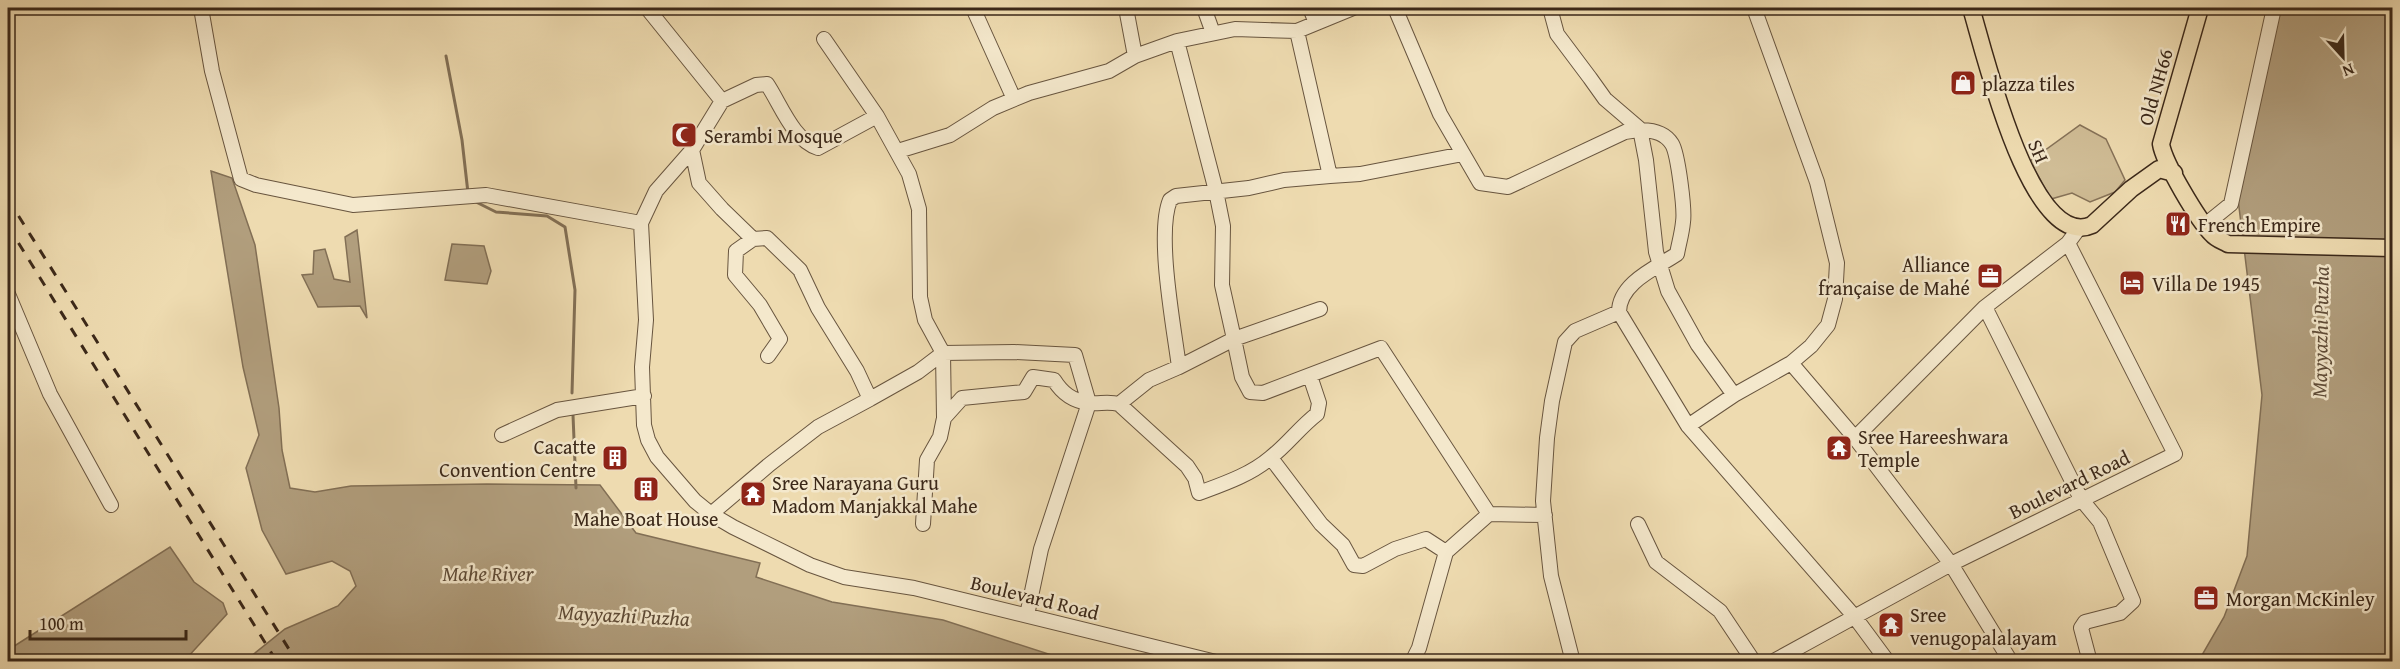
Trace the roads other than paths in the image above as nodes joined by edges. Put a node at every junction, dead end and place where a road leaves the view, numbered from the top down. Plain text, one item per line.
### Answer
1 (201, 8) edge
2 (647, 8) edge
3 (973, 8) edge
4 (1126, 8) edge
5 (1204, 8) edge
6 (1310, 8) edge
7 (1353, 8) edge
8 (1395, 8) edge
9 (1550, 8) edge
10 (1754, 8) edge
11 (1971, 8) edge
12 (2200, 8) edge
13 (2274, 8) edge
14 (1316, 23) junction
15 (1297, 31) junction
16 (1214, 33) junction
17 (824, 39) dead end
18 (1177, 41) junction
19 (1135, 56) junction
20 (1014, 99) junction
21 (722, 101) junction
22 (877, 116) junction
23 (1640, 129) junction
24 (2161, 144) junction
25 (692, 150) junction
26 (898, 151) junction
27 (1463, 154) junction
28 (2174, 173) junction
29 (1330, 176) junction
30 (2131, 189) junction
31 (1216, 191) junction
32 (641, 223) junction
33 (2205, 225) junction
34 (2079, 228) junction
35 (753, 239) junction
36 (2068, 243) junction
37 (2392, 248) edge
38 (1661, 265) junction
39 (8, 294) edge
40 (1985, 306) junction
41 (1320, 309) dead end
42 (1619, 312) junction
43 (1234, 339) junction
44 (943, 353) junction
45 (768, 356) dead end
46 (1791, 363) junction
47 (1179, 367) junction
48 (1310, 376) junction
49 (1734, 395) junction
50 (644, 396) junction
51 (870, 399) junction
52 (1089, 403) junction
53 (1119, 404) junction
54 (944, 418) junction
55 (1688, 426) junction
56 (502, 435) dead end
57 (1855, 438) junction
58 (1270, 458) junction
59 (2081, 499) junction
60 (111, 505) dead end
61 (711, 514) junction
62 (1489, 514) junction
63 (1545, 515) junction
64 (923, 524) dead end
65 (1638, 524) dead end
66 (1446, 552) junction
67 (1951, 564) junction
68 (1027, 615) junction
69 (1854, 616) junction
70 (1216, 662) edge
71 (1412, 662) edge
72 (1573, 662) edge
73 (1754, 662) edge
74 (1772, 662) edge
75 (1888, 662) edge
76 (2011, 662) edge
77 (2090, 662) edge

1 - 32 street
2 - 21 street
3 - 20 street
4 - 19 street
5 - 16 street
6 - 14 street
7 - 14 street
8 - 27 street
9 - 23 street
10 - 46 street
11 - 34 main road, SH
12 - 24 main road, Old NH66
13 - 33 street
14 - 15 street
15 - 16 street
15 - 29 street
16 - 18 street
17 - 22 street
18 - 19 street
18 - 31 street
19 - 20 street
20 - 26 street
21 - 22 street
21 - 25 street
22 - 26 street
23 - 27 street
23 - 38 street
23 - 38 street
24 - 28 main road, Old NH66
24 - 30 main road
25 - 32 street
25 - 35 street
26 - 44 street
27 - 29 street
28 - 30 main road
28 - 33 main road, Old NH66
29 - 31 street
30 - 34 main road
31 - 43 street
31 - 47 street
32 - 50 street, Boulevard Road
33 - 37 main road, Old NH66
34 - 36 street
35 - 45 street
35 - 51 street
36 - 40 street
36 - 59 street, Boulevard Road
38 - 42 street
38 - 49 street
39 - 60 street
40 - 57 street
40 - 59 street
41 - 43 street
42 - 55 street
42 - 63 street
43 - 47 street
43 - 48 street
44 - 51 street
44 - 52 street
44 - 54 street
46 - 49 street
46 - 57 street
47 - 53 street
48 - 58 street
48 - 62 street
49 - 55 street
50 - 56 street
50 - 61 street, Boulevard Road
51 - 61 street
52 - 53 street
52 - 54 street
52 - 68 street
53 - 58 street
54 - 64 street
55 - 69 street
57 - 67 street
58 - 66 street
59 - 67 street, Boulevard Road
59 - 77 street
61 - 68 street, Boulevard Road
62 - 63 street
62 - 66 street
63 - 72 street
65 - 73 street
66 - 71 street
67 - 69 street, Boulevard Road
67 - 76 street
68 - 70 street, Boulevard Road
69 - 74 street, Boulevard Road
69 - 75 street

